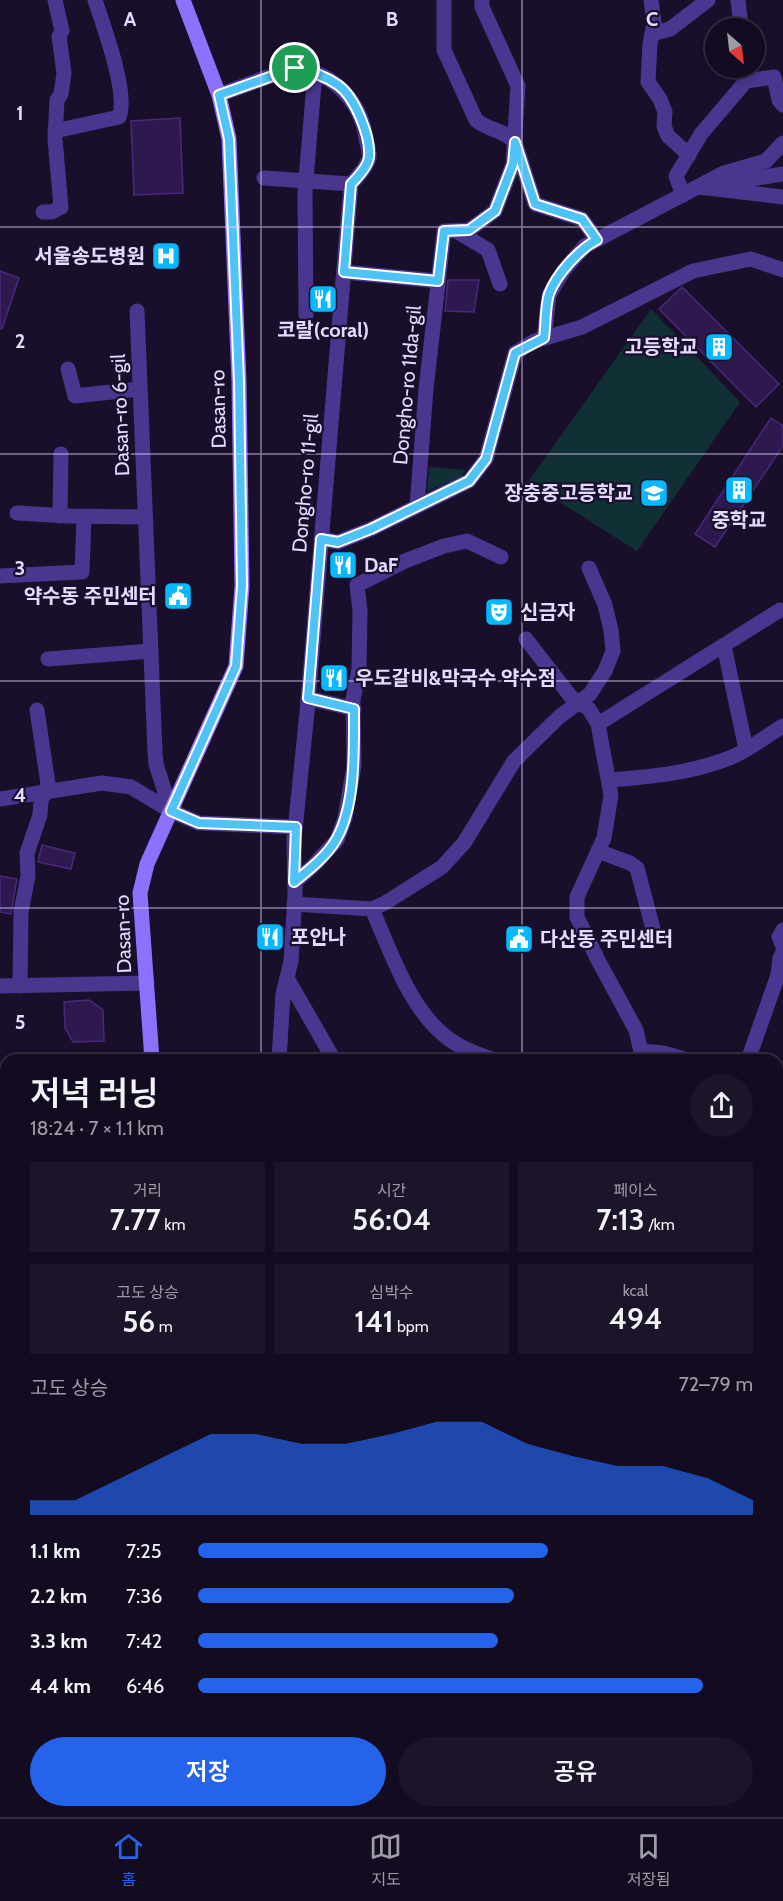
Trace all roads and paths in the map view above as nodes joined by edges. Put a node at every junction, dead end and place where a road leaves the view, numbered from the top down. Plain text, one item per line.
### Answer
1 (55, 0) edge
2 (95, 0) edge
3 (183, 0) edge
4 (444, 0) edge
5 (482, 0) edge
6 (651, 0) edge
7 (708, 0) edge
8 (738, 0) edge
9 (740, 18) edge
10 (652, 34) junction
11 (315, 72) junction
12 (765, 76) edge
13 (743, 78) edge
14 (219, 95) junction
15 (783, 105) edge
16 (54, 130) junction
17 (515, 142) junction
18 (783, 143) edge
19 (689, 155) junction
20 (783, 174) edge
21 (264, 178) dead end
22 (306, 181) junction
23 (351, 184) junction
24 (699, 187) junction
25 (720, 189) junction
26 (683, 195) junction
27 (783, 197) edge
28 (43, 212) dead end
29 (451, 232) junction
30 (597, 240) junction
31 (783, 270) edge
32 (344, 272) junction
33 (438, 281) junction
34 (500, 284) dead end
35 (137, 311) dead end
36 (306, 315) dead end
37 (544, 338) junction
38 (68, 369) dead end
39 (139, 389) junction
40 (61, 454) dead end
41 (417, 506) junction
42 (17, 513) dead end
43 (60, 516) junction
44 (84, 517) junction
45 (145, 517) junction
46 (321, 539) junction
47 (501, 557) dead end
48 (589, 568) dead end
49 (0, 576) edge
50 (780, 610) dead end
51 (526, 639) dead end
52 (724, 646) junction
53 (151, 651) junction
54 (48, 658) dead end
55 (308, 698) junction
56 (580, 702) junction
57 (354, 709) junction
58 (37, 710) dead end
59 (598, 724) junction
60 (783, 726) edge
61 (746, 749) junction
62 (609, 780) junction
63 (44, 792) junction
64 (0, 799) edge
65 (171, 811) junction
66 (296, 827) junction
67 (598, 851) junction
68 (294, 882) junction
69 (294, 904) junction
70 (372, 909) junction
71 (653, 929) dead end
72 (783, 930) edge
73 (783, 947) edge
74 (782, 962) edge
75 (287, 978) junction
76 (147, 983) junction
77 (0, 986) edge
78 (20, 986) junction
79 (152, 1054) edge
80 (279, 1054) edge
81 (331, 1054) edge
82 (482, 1054) edge
83 (642, 1054) edge
84 (750, 1054) edge

1 - 16 street
2 - 16 street
3 - 14 main road, Dasan-ro
4 - 17 street
5 - 17 street
6 - 10 street
7 - 10 street
8 - 9 street
10 - 19 street
11 - 14 street
11 - 22 street
11 - 23 street
12 - 15 street
13 - 19 street
14 - 65 main road, Dasan-ro
16 - 28 street
17 - 29 street
17 - 30 street
18 - 24 street
19 - 26 street
20 - 25 street
21 - 22 street
22 - 23 street
22 - 36 street
23 - 32 street, Dongho-ro 11-gil
24 - 25 street
24 - 26 street
25 - 27 street
26 - 30 street
29 - 33 street, Dongho-ro 11da-gil
29 - 34 street
30 - 37 street
31 - 37 street
32 - 33 street
32 - 46 street, Dongho-ro 11-gil
33 - 41 street, Dongho-ro 11da-gil
35 - 39 street, Dasan-ro 6-gil
37 - 41 street
38 - 39 street
39 - 45 street, Dasan-ro 6-gil
40 - 43 street
41 - 46 street
42 - 43 street
43 - 44 street
44 - 45 street
44 - 49 street
45 - 53 street, Dasan-ro 6-gil
46 - 55 street, Dongho-ro 11-gil
47 - 57 street
48 - 56 street
50 - 52 street
51 - 56 street
52 - 59 street
52 - 61 street
53 - 54 street
53 - 65 street, Dasan-ro 6-gil
55 - 57 street
55 - 66 street, Dongho-ro 11-gil
56 - 59 street
56 - 70 street
57 - 68 street
58 - 63 street
59 - 62 street
60 - 61 street
61 - 62 street
62 - 67 street
63 - 64 street
63 - 65 street
63 - 78 street
65 - 66 street
65 - 76 main road, Dasan-ro
66 - 68 street, Dongho-ro 11-gil
67 - 71 street
67 - 83 street
68 - 69 street, Dongho-ro 11-gil
69 - 70 street
69 - 75 street, Dongho-ro 11-gil
70 - 82 street
72 - 73 street
74 - 84 street
75 - 80 street, Dongho-ro 11-gil
75 - 81 street
76 - 78 street
76 - 79 main road, Dasan-ro
77 - 78 street

